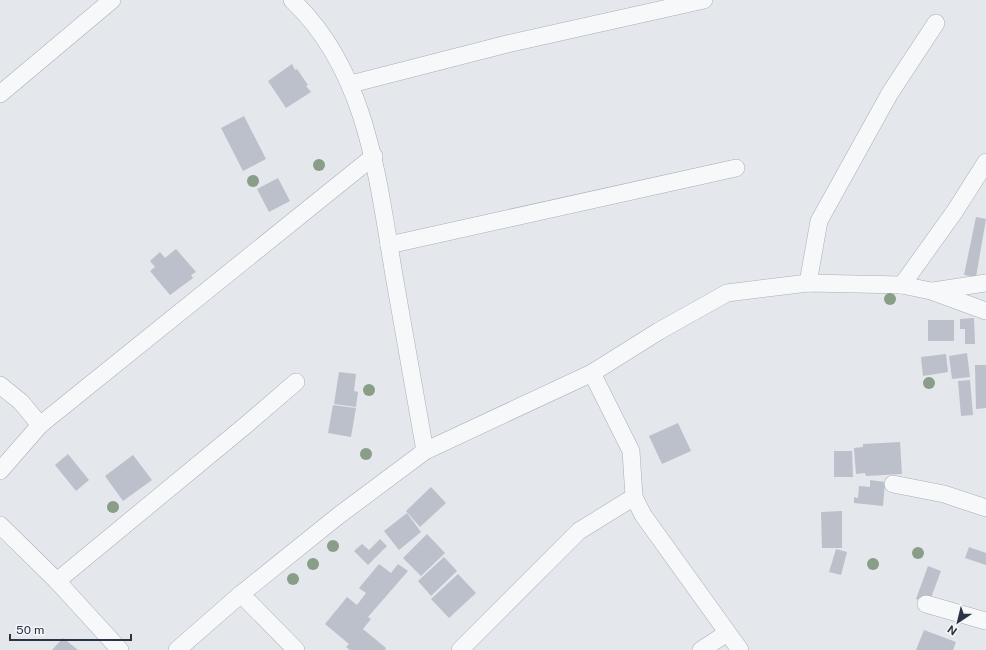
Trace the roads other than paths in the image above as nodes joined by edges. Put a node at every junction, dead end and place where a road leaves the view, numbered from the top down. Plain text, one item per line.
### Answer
1 (112, 0) edge
2 (292, 0) edge
3 (704, 0) edge
4 (936, 23) dead end
5 (351, 84) junction
6 (0, 94) edge
7 (374, 156) junction
8 (986, 162) edge
9 (736, 168) dead end
10 (389, 245) junction
11 (808, 283) junction
12 (986, 283) edge
13 (902, 285) junction
14 (931, 291) junction
15 (986, 311) edge
16 (592, 373) junction
17 (296, 382) dead end
18 (0, 385) edge
19 (40, 425) junction
20 (425, 451) junction
21 (0, 471) edge
22 (893, 484) dead end
23 (634, 497) junction
24 (986, 508) edge
25 (0, 525) edge
26 (58, 581) junction
27 (241, 594) junction
28 (926, 604) dead end
29 (986, 621) edge
30 (727, 633) junction
31 (120, 650) edge
32 (177, 650) edge
33 (296, 650) edge
34 (460, 650) edge
35 (702, 650) edge
36 (740, 650) edge

1 - 6 street
2 - 5 street
3 - 5 street
4 - 11 street
5 - 7 street
7 - 10 street
7 - 19 street
8 - 13 street
9 - 10 street
10 - 20 street
11 - 13 street
11 - 16 street
12 - 14 street
13 - 14 street
14 - 15 street
16 - 20 street
16 - 23 street
17 - 26 street
18 - 19 street
19 - 21 street
20 - 27 street
22 - 24 street
23 - 30 street
23 - 34 street
25 - 26 street
26 - 31 street
27 - 32 street
27 - 33 street
28 - 29 street
30 - 35 street
30 - 36 street

